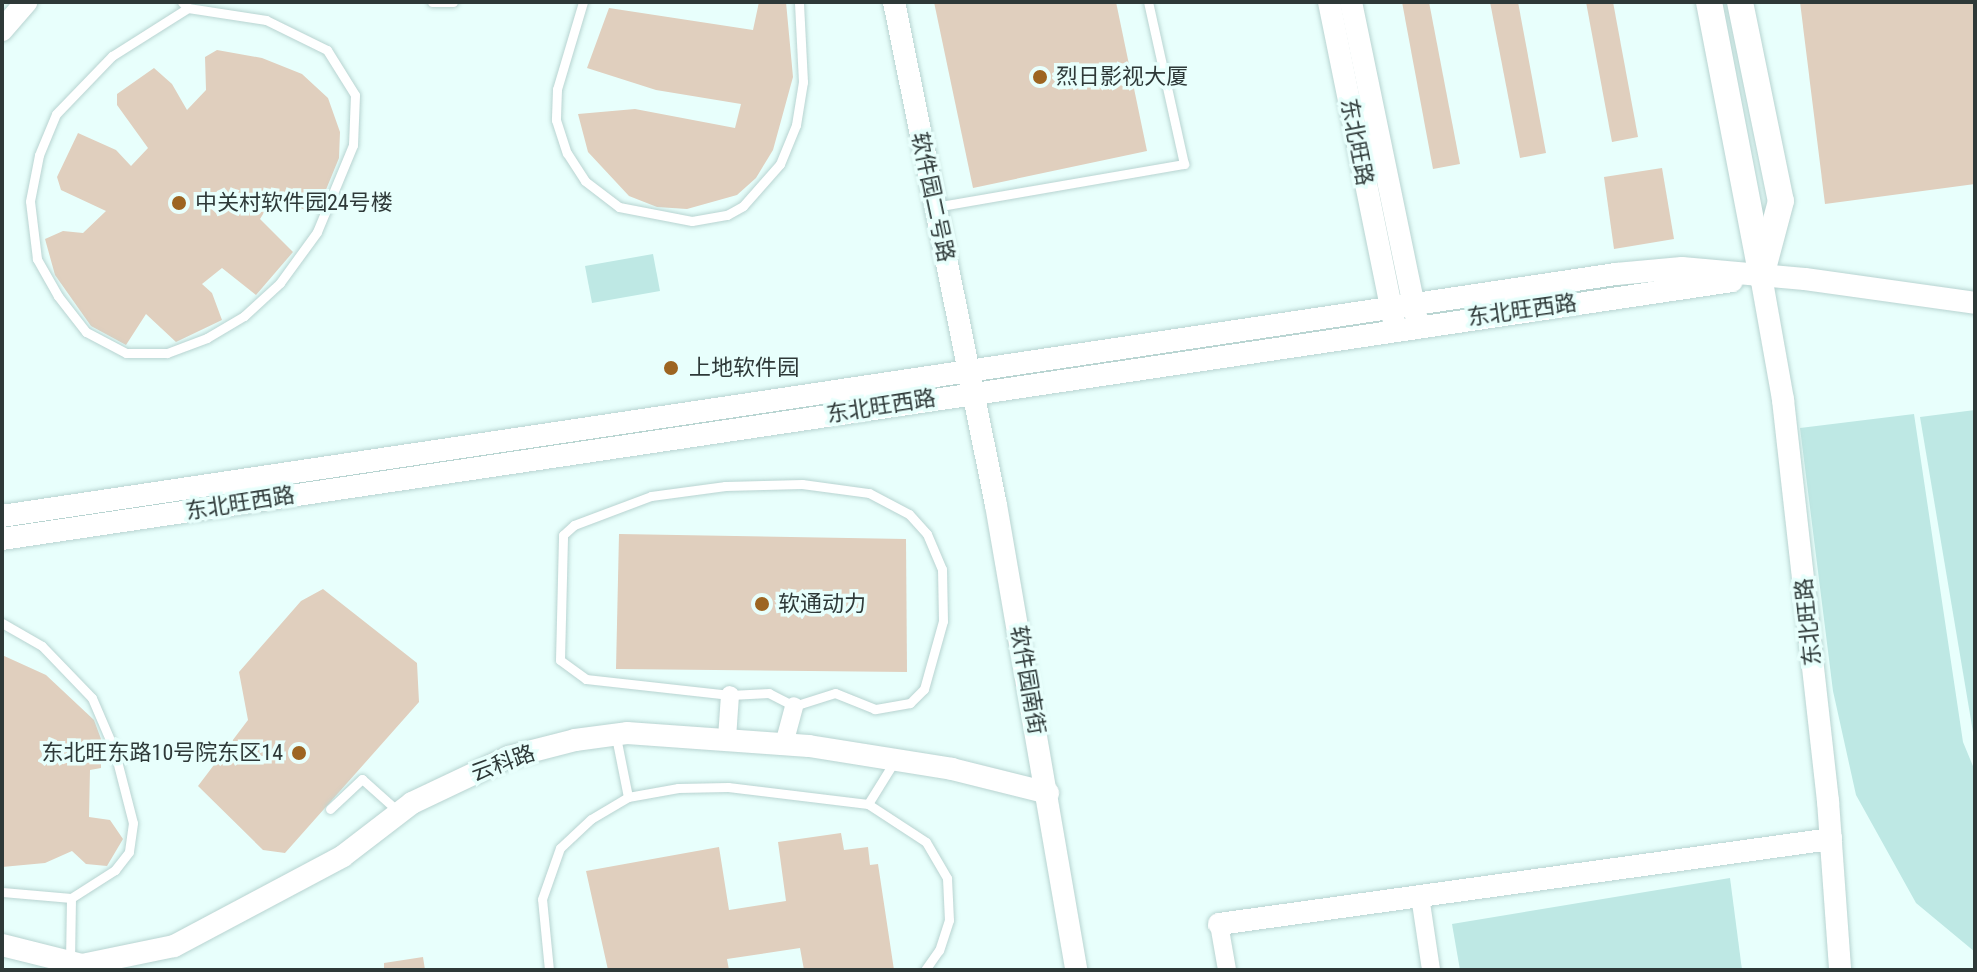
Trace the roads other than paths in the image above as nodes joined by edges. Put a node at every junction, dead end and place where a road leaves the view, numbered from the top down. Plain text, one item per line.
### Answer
1 (26, 2) edge
2 (432, 2) edge
3 (453, 2) edge
4 (583, 2) edge
5 (799, 2) edge
6 (894, 2) edge
7 (1148, 2) edge
8 (1329, 2) edge
9 (1351, 2) edge
10 (1709, 2) edge
11 (1740, 2) edge
12 (185, 5) edge
13 (2, 30) edge
14 (935, 207) junction
15 (1761, 276) junction
16 (1975, 303) edge
17 (1416, 315) junction
18 (1393, 319) junction
19 (972, 382) junction
20 (2, 516) edge
21 (2, 539) edge
22 (2, 623) edge
23 (730, 695) junction
24 (794, 706) junction
25 (616, 734) junction
26 (727, 738) junction
27 (784, 744) junction
28 (896, 759) junction
29 (1048, 793) junction
30 (628, 797) junction
31 (868, 804) junction
32 (330, 809) dead end
33 (400, 813) junction
34 (1831, 839) junction
35 (2, 892) edge
36 (1420, 896) junction
37 (71, 898) junction
38 (1219, 924) joint
39 (2, 945) edge
40 (78, 965) edge
41 (549, 970) edge
42 (925, 970) edge
43 (1076, 970) edge
44 (1227, 970) edge
45 (1431, 970) edge
46 (1840, 970) edge

1 - 13 street
2 - 3 lane
4 - 5 lane
6 - 14 street, 软件园二号路
7 - 14 lane
8 - 18 street, 东北旺路
9 - 17 street, 东北旺路
10 - 15 main road, 东北旺路
11 - 15 main road, 东北旺路
12 - 12 lane
14 - 19 street, 软件园二号路
15 - 16 street, 东北旺西路
15 - 17 street, 东北旺西路
15 - 34 street, 东北旺路
17 - 18 street, 东北旺西路
18 - 19 street, 东北旺西路
19 - 20 street, 东北旺西路
19 - 21 street, 东北旺西路
19 - 29 street, 软件园南街
22 - 37 lane
23 - 24 lane
23 - 24 lane
23 - 26 street
24 - 27 street
25 - 26 street, 云科路
25 - 30 lane
25 - 33 street, 云科路
26 - 27 street, 云科路
27 - 28 street, 云科路
28 - 29 street, 云科路
28 - 31 lane
29 - 43 street, 软件园南街
30 - 31 lane
30 - 41 lane
31 - 42 lane
32 - 33 lane
33 - 40 street, 云科路
34 - 36 street
34 - 46 street, 东北旺路
35 - 37 lane
36 - 38 street
36 - 45 street
37 - 40 lane
38 - 44 street
39 - 40 street, 云科路

